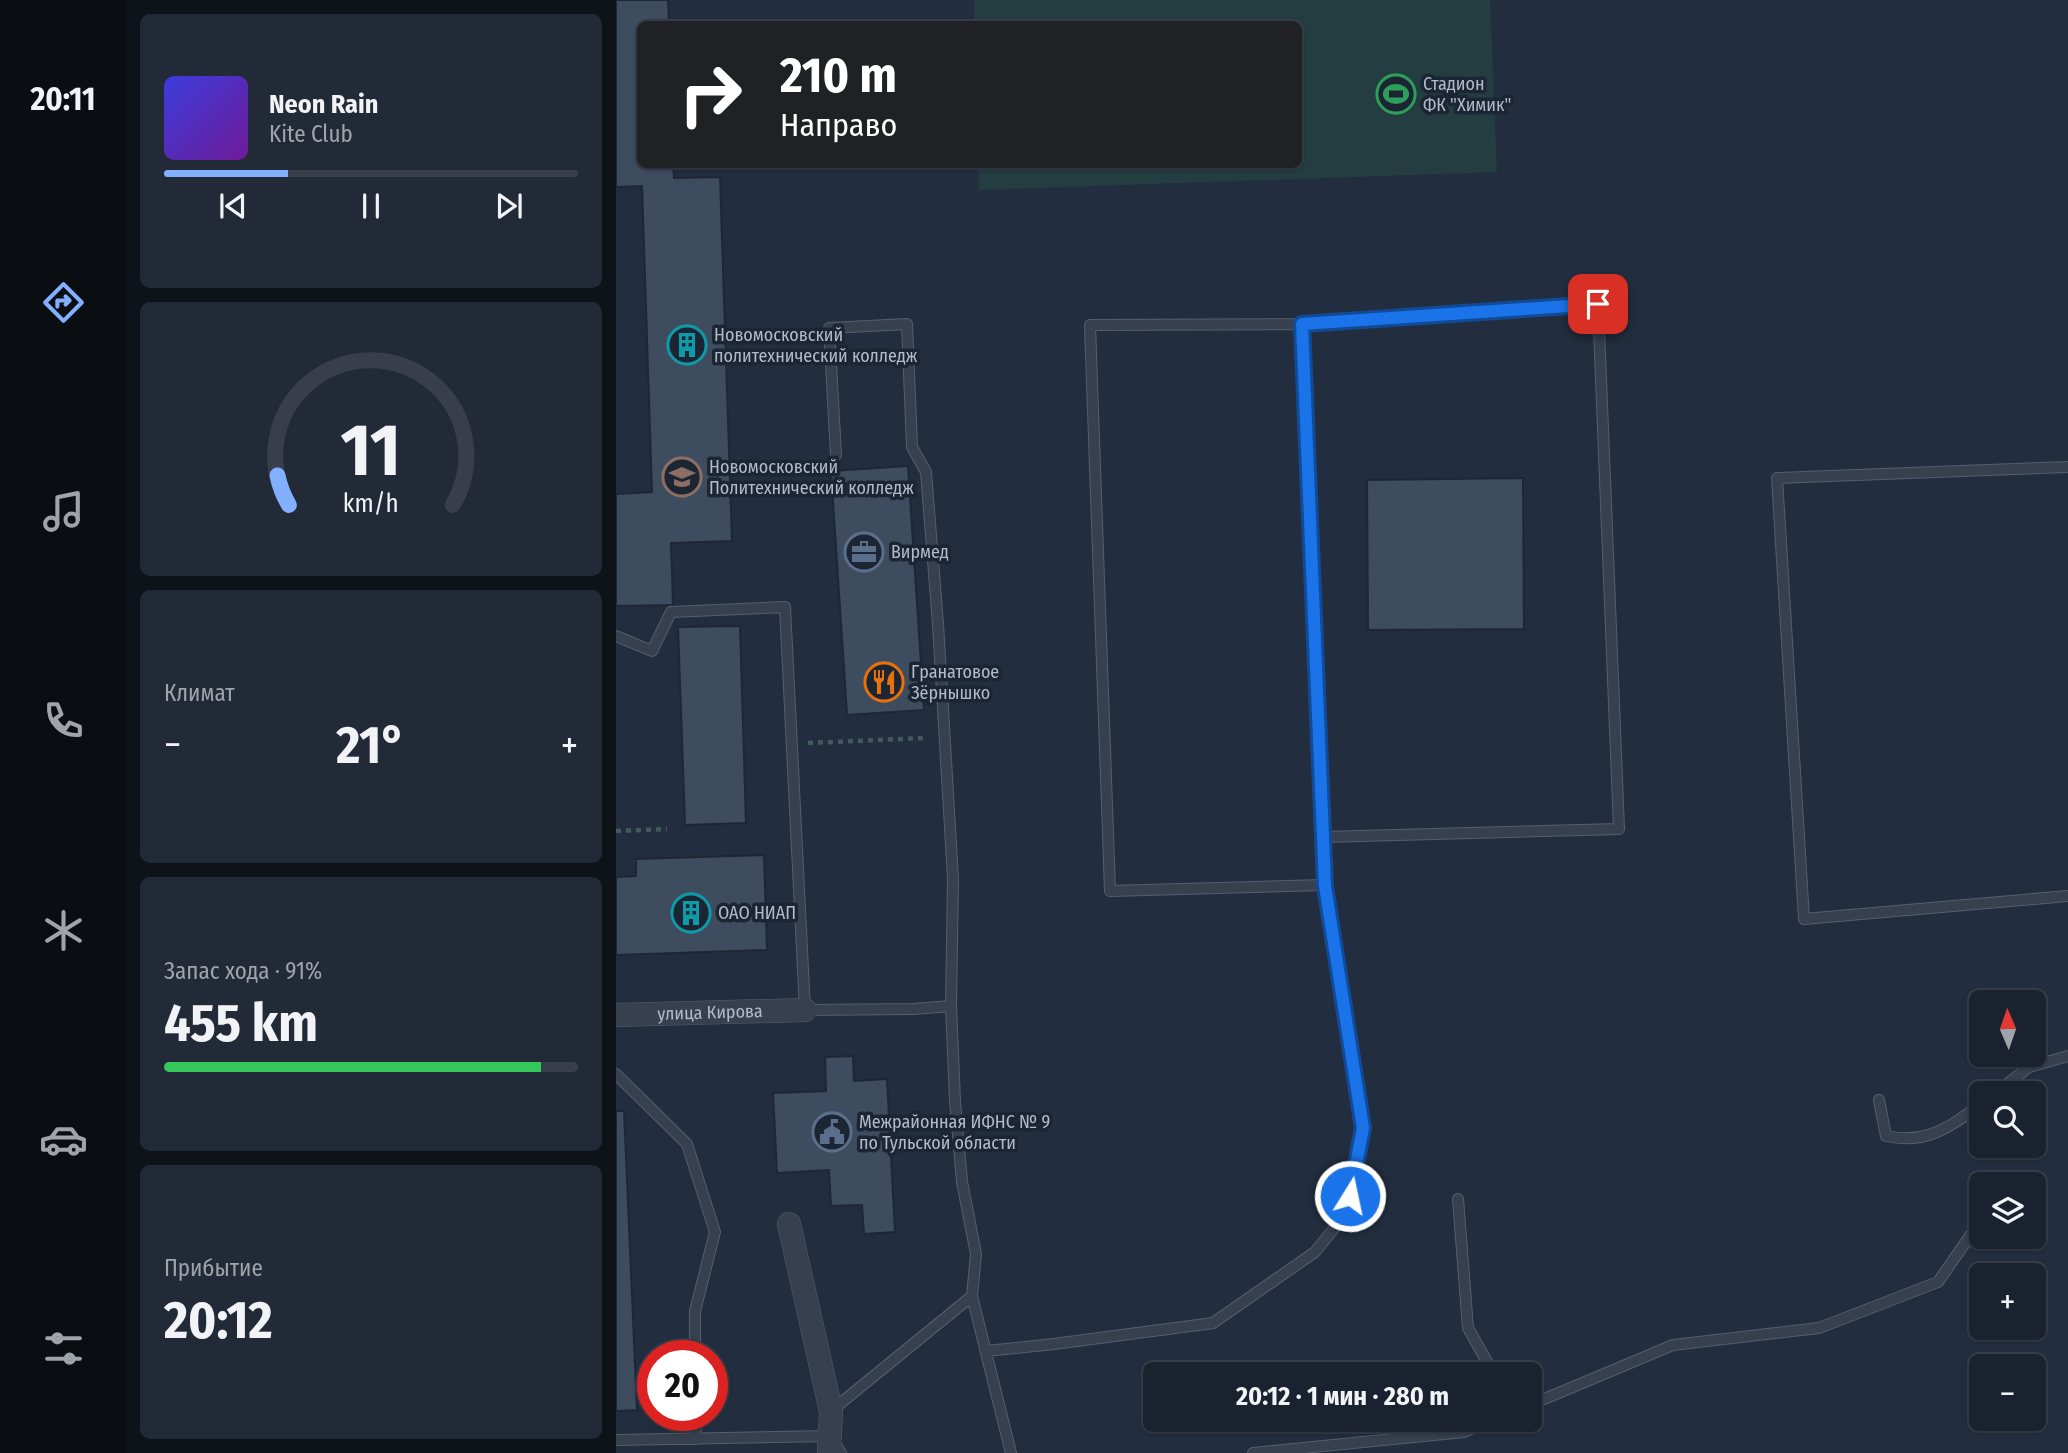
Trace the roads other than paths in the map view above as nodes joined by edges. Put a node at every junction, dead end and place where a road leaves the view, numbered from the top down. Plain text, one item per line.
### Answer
1 (1302, 324) junction
2 (836, 455) dead end
3 (2068, 467) edge
4 (616, 636) edge
5 (1323, 837) junction
6 (1325, 886) junction
7 (2068, 896) edge
8 (951, 1006) junction
9 (805, 1010) junction
10 (616, 1015) edge
11 (2068, 1056) edge
12 (616, 1074) edge
13 (2011, 1081) edge
14 (1879, 1101) dead end
15 (1969, 1112) edge
16 (1458, 1199) dead end
17 (789, 1224) dead end
18 (1969, 1237) edge
19 (972, 1297) junction
20 (695, 1340) edge
21 (986, 1351) junction
22 (1487, 1362) edge
23 (1542, 1400) edge
24 (831, 1411) junction
25 (696, 1431) edge
26 (1464, 1432) edge
27 (696, 1439) junction
28 (616, 1440) edge
29 (833, 1447) edge
30 (1011, 1453) edge
31 (1253, 1453) edge

1 - 5 lane
1 - 5 lane
1 - 6 lane
2 - 8 lane
3 - 7 lane
4 - 9 lane
5 - 6 lane
6 - 21 lane
8 - 9 lane
8 - 19 lane
9 - 10 street, улица Кирова
11 - 13 lane
12 - 20 lane
14 - 15 lane
16 - 22 lane
17 - 24 street
18 - 23 lane
19 - 21 lane
19 - 24 lane
21 - 30 lane
24 - 29 street
25 - 27 lane
26 - 31 lane
27 - 28 lane
27 - 29 lane

